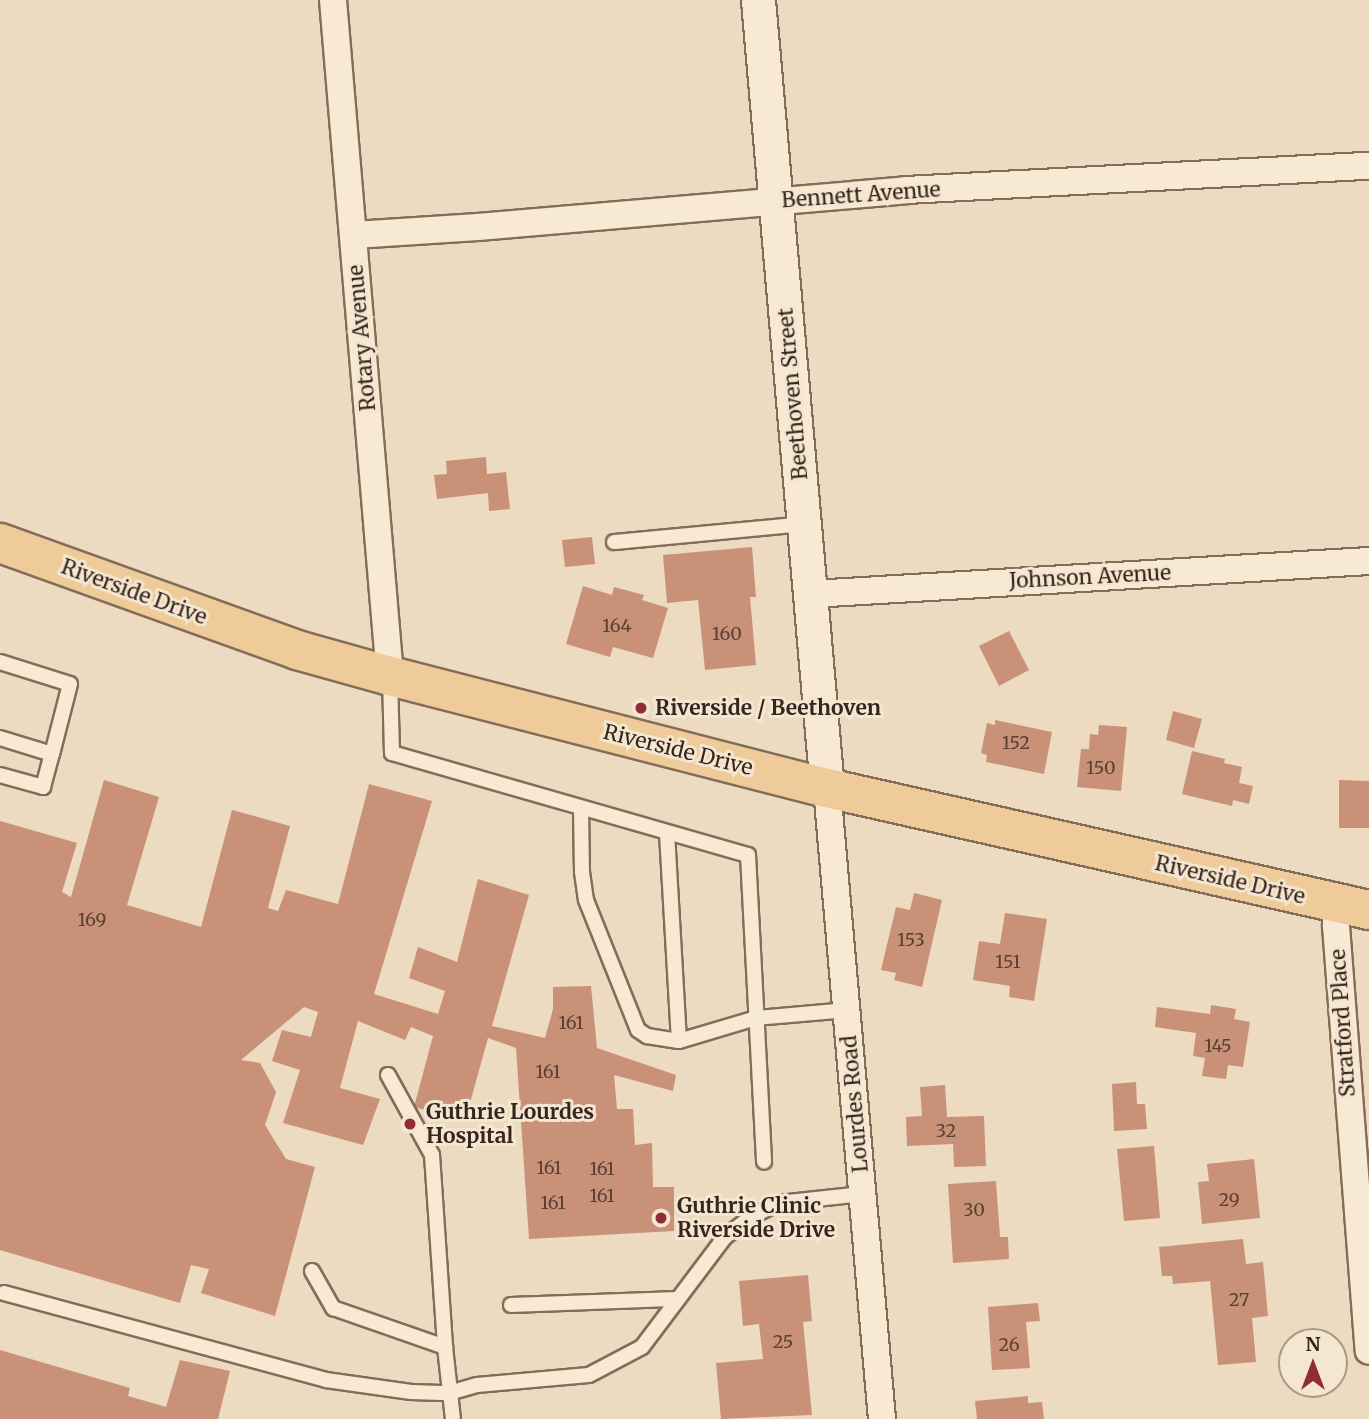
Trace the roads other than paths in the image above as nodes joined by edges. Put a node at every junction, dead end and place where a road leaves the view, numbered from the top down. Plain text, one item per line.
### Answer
1 (333, 0) edge
2 (758, 0) edge
3 (1369, 166) edge
4 (776, 201) junction
5 (354, 234) junction
6 (805, 524) junction
7 (614, 542) dead end
8 (0, 543) edge
9 (1369, 561) edge
10 (811, 594) junction
11 (0, 662) edge
12 (390, 676) junction
13 (0, 738) edge
14 (52, 754) junction
15 (0, 775) edge
16 (827, 788) junction
17 (581, 809) junction
18 (667, 833) junction
19 (1353, 907) edge
20 (847, 1010) junction
21 (756, 1017) junction
22 (679, 1041) junction
23 (388, 1075) dead end
24 (764, 1162) dead end
25 (863, 1194) junction
26 (312, 1271) dead end
27 (4, 1293) dead end
28 (678, 1299) junction
29 (511, 1305) dead end
30 (445, 1347) junction
31 (1369, 1351) edge
32 (449, 1392) junction
33 (453, 1419) edge
34 (882, 1419) edge

1 - 5 street, Rotary Avenue
2 - 4 street, Beethoven Street
3 - 4 street, Bennett Avenue
4 - 5 street, Bennett Avenue
4 - 6 street, Beethoven Street
5 - 12 street, Rotary Avenue
6 - 7 lane
6 - 10 street, Beethoven Street
8 - 12 main road, Riverside Drive
9 - 10 street, Johnson Avenue
10 - 16 street, Beethoven Street
11 - 14 lane
12 - 16 main road, Riverside Drive
12 - 17 lane
13 - 14 lane
14 - 15 lane
16 - 19 main road, Riverside Drive
16 - 20 street, Lourdes Road
17 - 18 lane
17 - 22 lane
18 - 21 lane
18 - 22 lane
19 - 31 street, Stratford Place
20 - 21 lane
20 - 25 street, Lourdes Road
21 - 22 lane
21 - 24 lane
23 - 30 lane
25 - 28 lane
25 - 34 street, Lourdes Road
26 - 30 lane
27 - 32 lane
28 - 29 lane
28 - 32 lane
30 - 32 lane
32 - 33 lane

